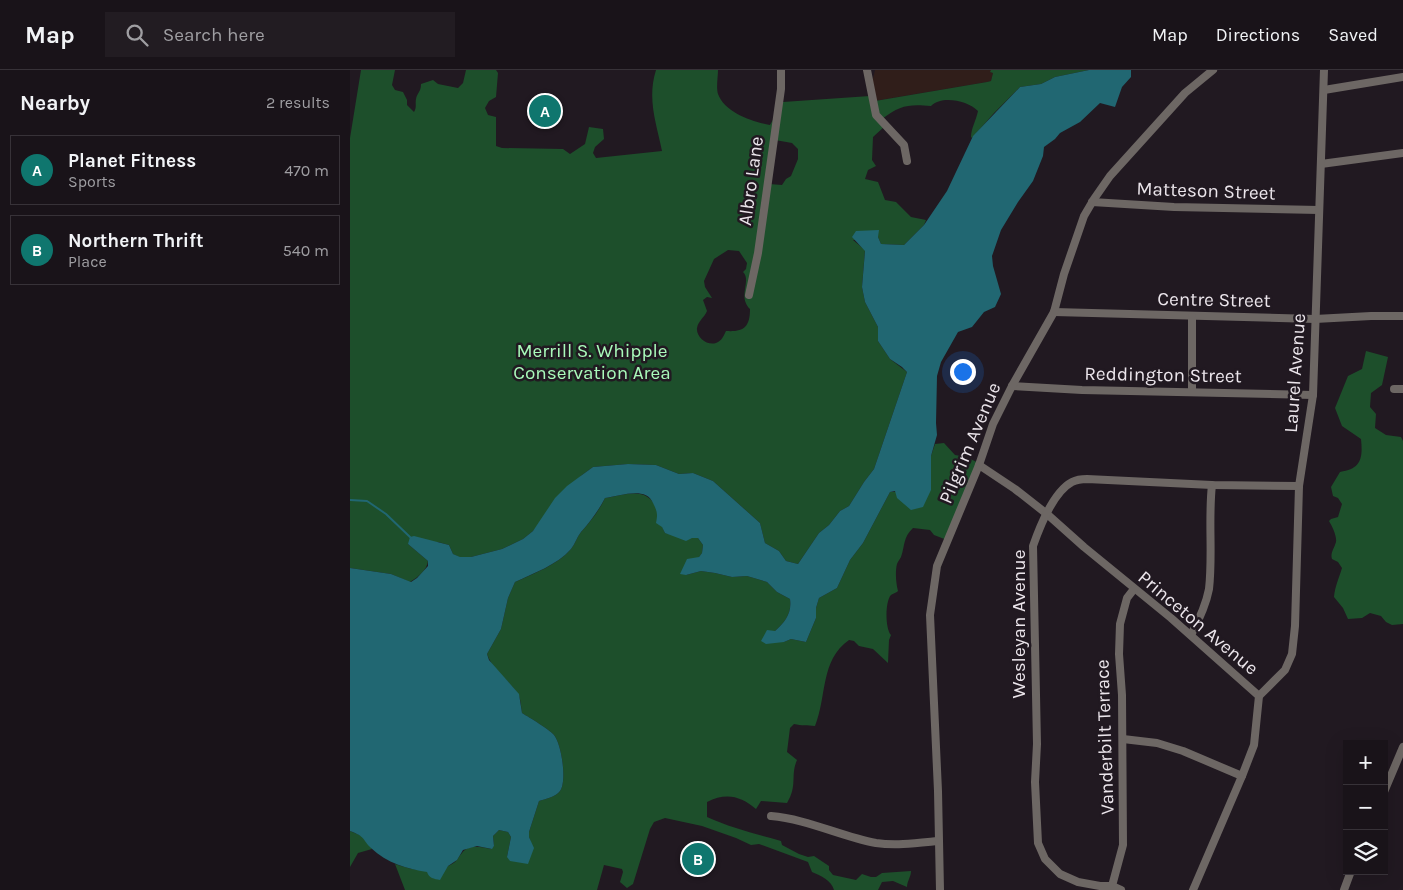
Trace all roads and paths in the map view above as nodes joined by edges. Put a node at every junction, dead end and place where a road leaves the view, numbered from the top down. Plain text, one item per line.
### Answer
1 (781, 70) edge
2 (867, 70) edge
3 (1213, 70) edge
4 (1324, 70) edge
5 (1403, 77) edge
6 (1324, 90) junction
7 (1403, 153) edge
8 (907, 162) dead end
9 (1321, 164) junction
10 (1092, 202) junction
11 (1319, 210) junction
12 (748, 296) dead end
13 (1054, 312) junction
14 (1403, 316) edge
15 (1192, 317) junction
16 (1315, 319) junction
17 (1012, 386) junction
18 (1394, 389) dead end
19 (1403, 389) edge
20 (1192, 392) junction
21 (1313, 395) junction
22 (979, 465) junction
23 (1212, 485) junction
24 (1299, 486) junction
25 (1047, 514) junction
26 (1134, 589) junction
27 (1191, 635) junction
28 (1259, 696) junction
29 (1123, 739) junction
30 (1403, 748) edge
31 (1242, 776) junction
32 (1387, 785) edge
33 (771, 816) dead end
34 (938, 841) junction
35 (1350, 875) edge
36 (1112, 886) junction
37 (940, 890) edge
38 (1121, 890) edge
39 (1194, 890) edge
40 (1344, 890) edge

1 - 12 street, Albro Lane
2 - 8 street
3 - 10 street, Pilgrim Avenue
4 - 6 street, Laurel Avenue
5 - 6 street
6 - 9 street, Laurel Avenue
7 - 9 street
9 - 11 street, Laurel Avenue
10 - 11 street, Matteson Street
10 - 13 street, Pilgrim Avenue
11 - 16 street, Laurel Avenue
13 - 15 street, Centre Street
13 - 17 street, Pilgrim Avenue
14 - 16 street, Centre Street
15 - 16 street, Centre Street
15 - 20 street
16 - 21 street, Laurel Avenue
17 - 20 street, Reddington Street
17 - 22 street, Pilgrim Avenue
18 - 19 street
20 - 21 street, Reddington Street
21 - 24 street, Laurel Avenue
22 - 25 street, Princeton Avenue
22 - 34 street, Pilgrim Avenue
23 - 24 street, Wesleyan Avenue
23 - 25 street, Wesleyan Avenue
23 - 27 street
24 - 28 street, Laurel Avenue
25 - 26 street, Princeton Avenue
25 - 36 street, Wesleyan Avenue
26 - 27 street, Princeton Avenue
26 - 29 street, Vanderbilt Terrace
27 - 28 street, Princeton Avenue
28 - 31 street, Princeton Avenue
29 - 31 street
29 - 36 street, Vanderbilt Terrace
30 - 32 street
31 - 39 street, Princeton Avenue
33 - 34 street
34 - 37 street, Pilgrim Avenue
35 - 40 street
36 - 38 street, Wesleyan Avenue

